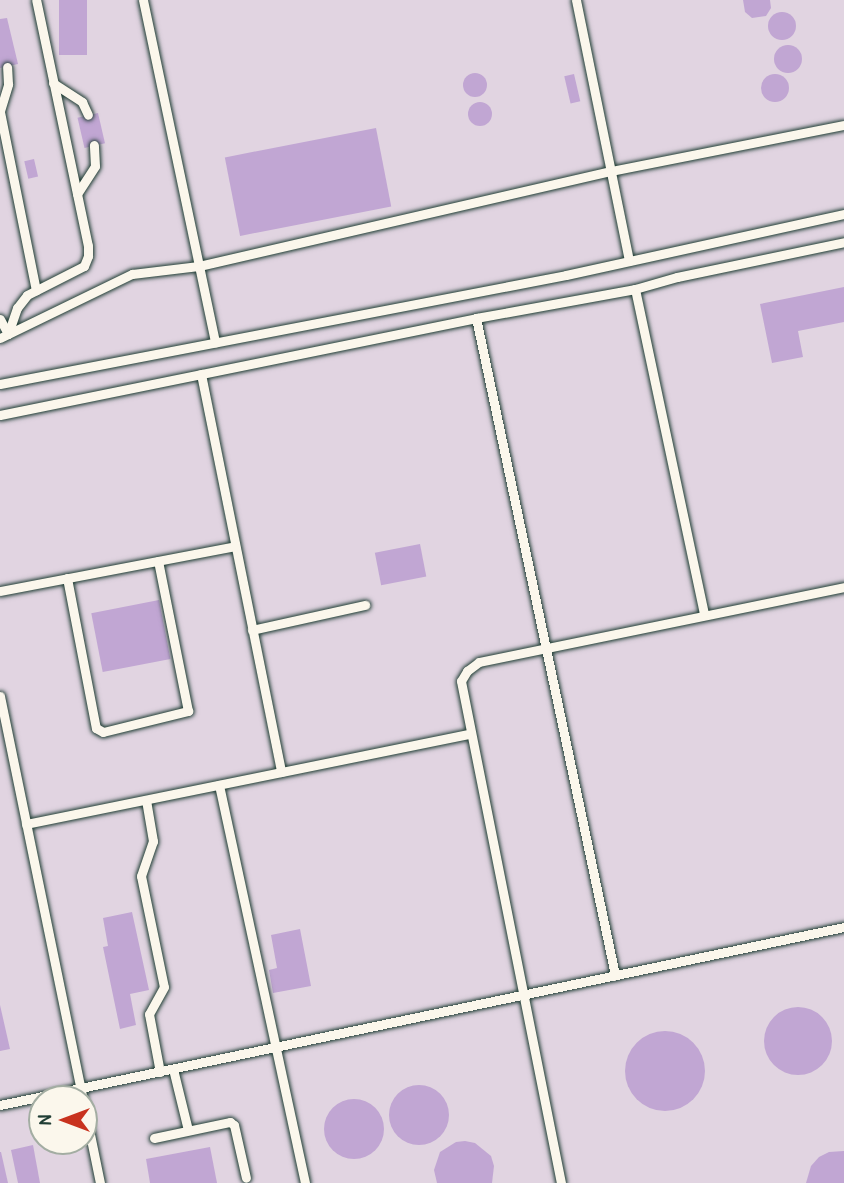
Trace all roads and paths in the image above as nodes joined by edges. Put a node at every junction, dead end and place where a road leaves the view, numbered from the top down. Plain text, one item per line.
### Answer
1 (36, 0) edge
2 (143, 0) edge
3 (576, 0) edge
4 (7, 67) dead end
5 (53, 83) junction
6 (0, 111) edge
7 (88, 115) dead end
8 (844, 125) edge
9 (94, 145) dead end
10 (611, 171) junction
11 (77, 194) junction
12 (844, 214) edge
13 (844, 242) edge
14 (629, 261) junction
15 (199, 266) junction
16 (635, 289) junction
17 (36, 290) junction
18 (476, 317) junction
19 (0, 319) edge
20 (4, 336) edge
21 (215, 343) junction
22 (201, 374) junction
23 (0, 384) edge
24 (0, 415) edge
25 (235, 546) junction
26 (158, 561) junction
27 (67, 578) junction
28 (844, 587) edge
29 (0, 591) edge
30 (365, 605) dead end
31 (704, 615) junction
32 (252, 630) junction
33 (545, 648) junction
34 (0, 696) edge
35 (2, 717) edge
36 (469, 734) junction
37 (281, 772) junction
38 (219, 785) junction
39 (146, 800) junction
40 (26, 824) junction
41 (844, 927) edge
42 (615, 975) junction
43 (522, 995) junction
44 (275, 1048) junction
45 (173, 1069) junction
46 (160, 1072) junction
47 (79, 1085) edge
48 (95, 1085) edge
49 (28, 1099) edge
50 (0, 1105) edge
51 (188, 1130) junction
52 (154, 1138) dead end
53 (94, 1155) edge
54 (246, 1178) dead end
55 (100, 1183) edge
56 (305, 1183) edge
57 (561, 1183) edge

1 - 5 lane
2 - 15 lane
3 - 10 lane
4 - 6 lane
5 - 7 lane
5 - 11 lane
6 - 17 lane
8 - 10 lane
9 - 11 lane
10 - 14 lane
10 - 15 lane
11 - 17 lane
12 - 14 lane
13 - 16 lane
14 - 21 lane
15 - 20 lane
15 - 21 lane
16 - 18 lane
16 - 31 lane
17 - 20 lane
18 - 22 lane
18 - 33 lane
19 - 20 lane
21 - 23 lane
22 - 24 lane
22 - 25 lane
25 - 26 lane
25 - 32 lane
26 - 27 lane
26 - 27 lane
27 - 29 lane
28 - 31 lane
30 - 32 lane
31 - 33 lane
32 - 37 lane
33 - 36 lane
33 - 42 lane
34 - 35 lane
35 - 40 lane
36 - 37 lane
36 - 43 lane
37 - 38 lane
38 - 39 lane
38 - 44 lane
39 - 40 lane
39 - 46 lane
40 - 47 lane
41 - 42 lane
42 - 43 lane
43 - 44 lane
43 - 57 lane
44 - 45 lane
44 - 56 lane
45 - 46 lane
45 - 51 lane
46 - 48 lane
49 - 50 lane
51 - 52 lane
51 - 54 lane
53 - 55 lane

